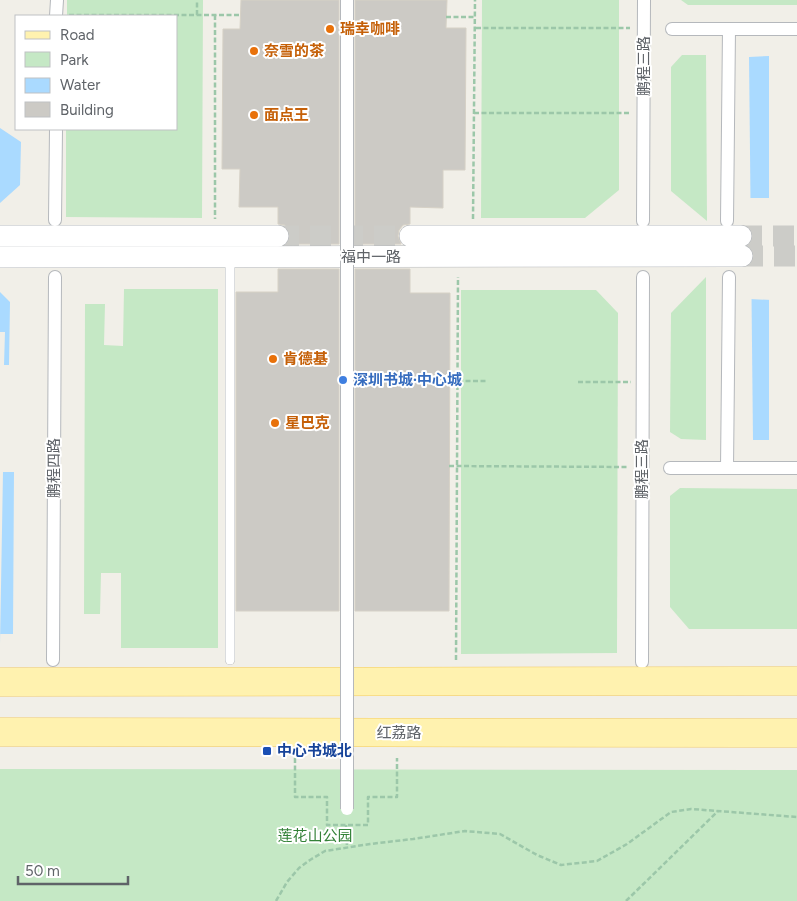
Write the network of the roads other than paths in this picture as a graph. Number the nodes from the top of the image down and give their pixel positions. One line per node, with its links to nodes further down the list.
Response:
1 (56, 0): 4 (street)
2 (347, 0): 30 (street, bridge)
3 (644, 0): 10 (street, 鹏程三路)
4 (56, 15)
5 (672, 29): 6 (street)
6 (728, 29): 7 (street); 14 (street)
7 (797, 29)
8 (56, 130): 9 (street)
9 (55, 220)
10 (643, 221)
11 (0, 236): 12 (street)
12 (278, 236)
13 (410, 236): 14 (street, 福中一路)
14 (737, 238): 16 (street, 福中一路)
15 (0, 256): 16 (street, 福中一路)
16 (230, 257): 24 (lane)
17 (55, 277): 23 (street, 鹏程四路)
18 (643, 277): 25 (street, 鹏程三路)
19 (729, 277): 21 (street)
20 (670, 468): 21 (street)
21 (727, 468): 22 (street)
22 (797, 468)
23 (53, 660)
24 (230, 660)
25 (642, 662)
26 (0, 682): 27 (main road)
27 (797, 682)
28 (0, 732): 29 (main road, 红荔路)
29 (797, 733)
30 (346, 809)

